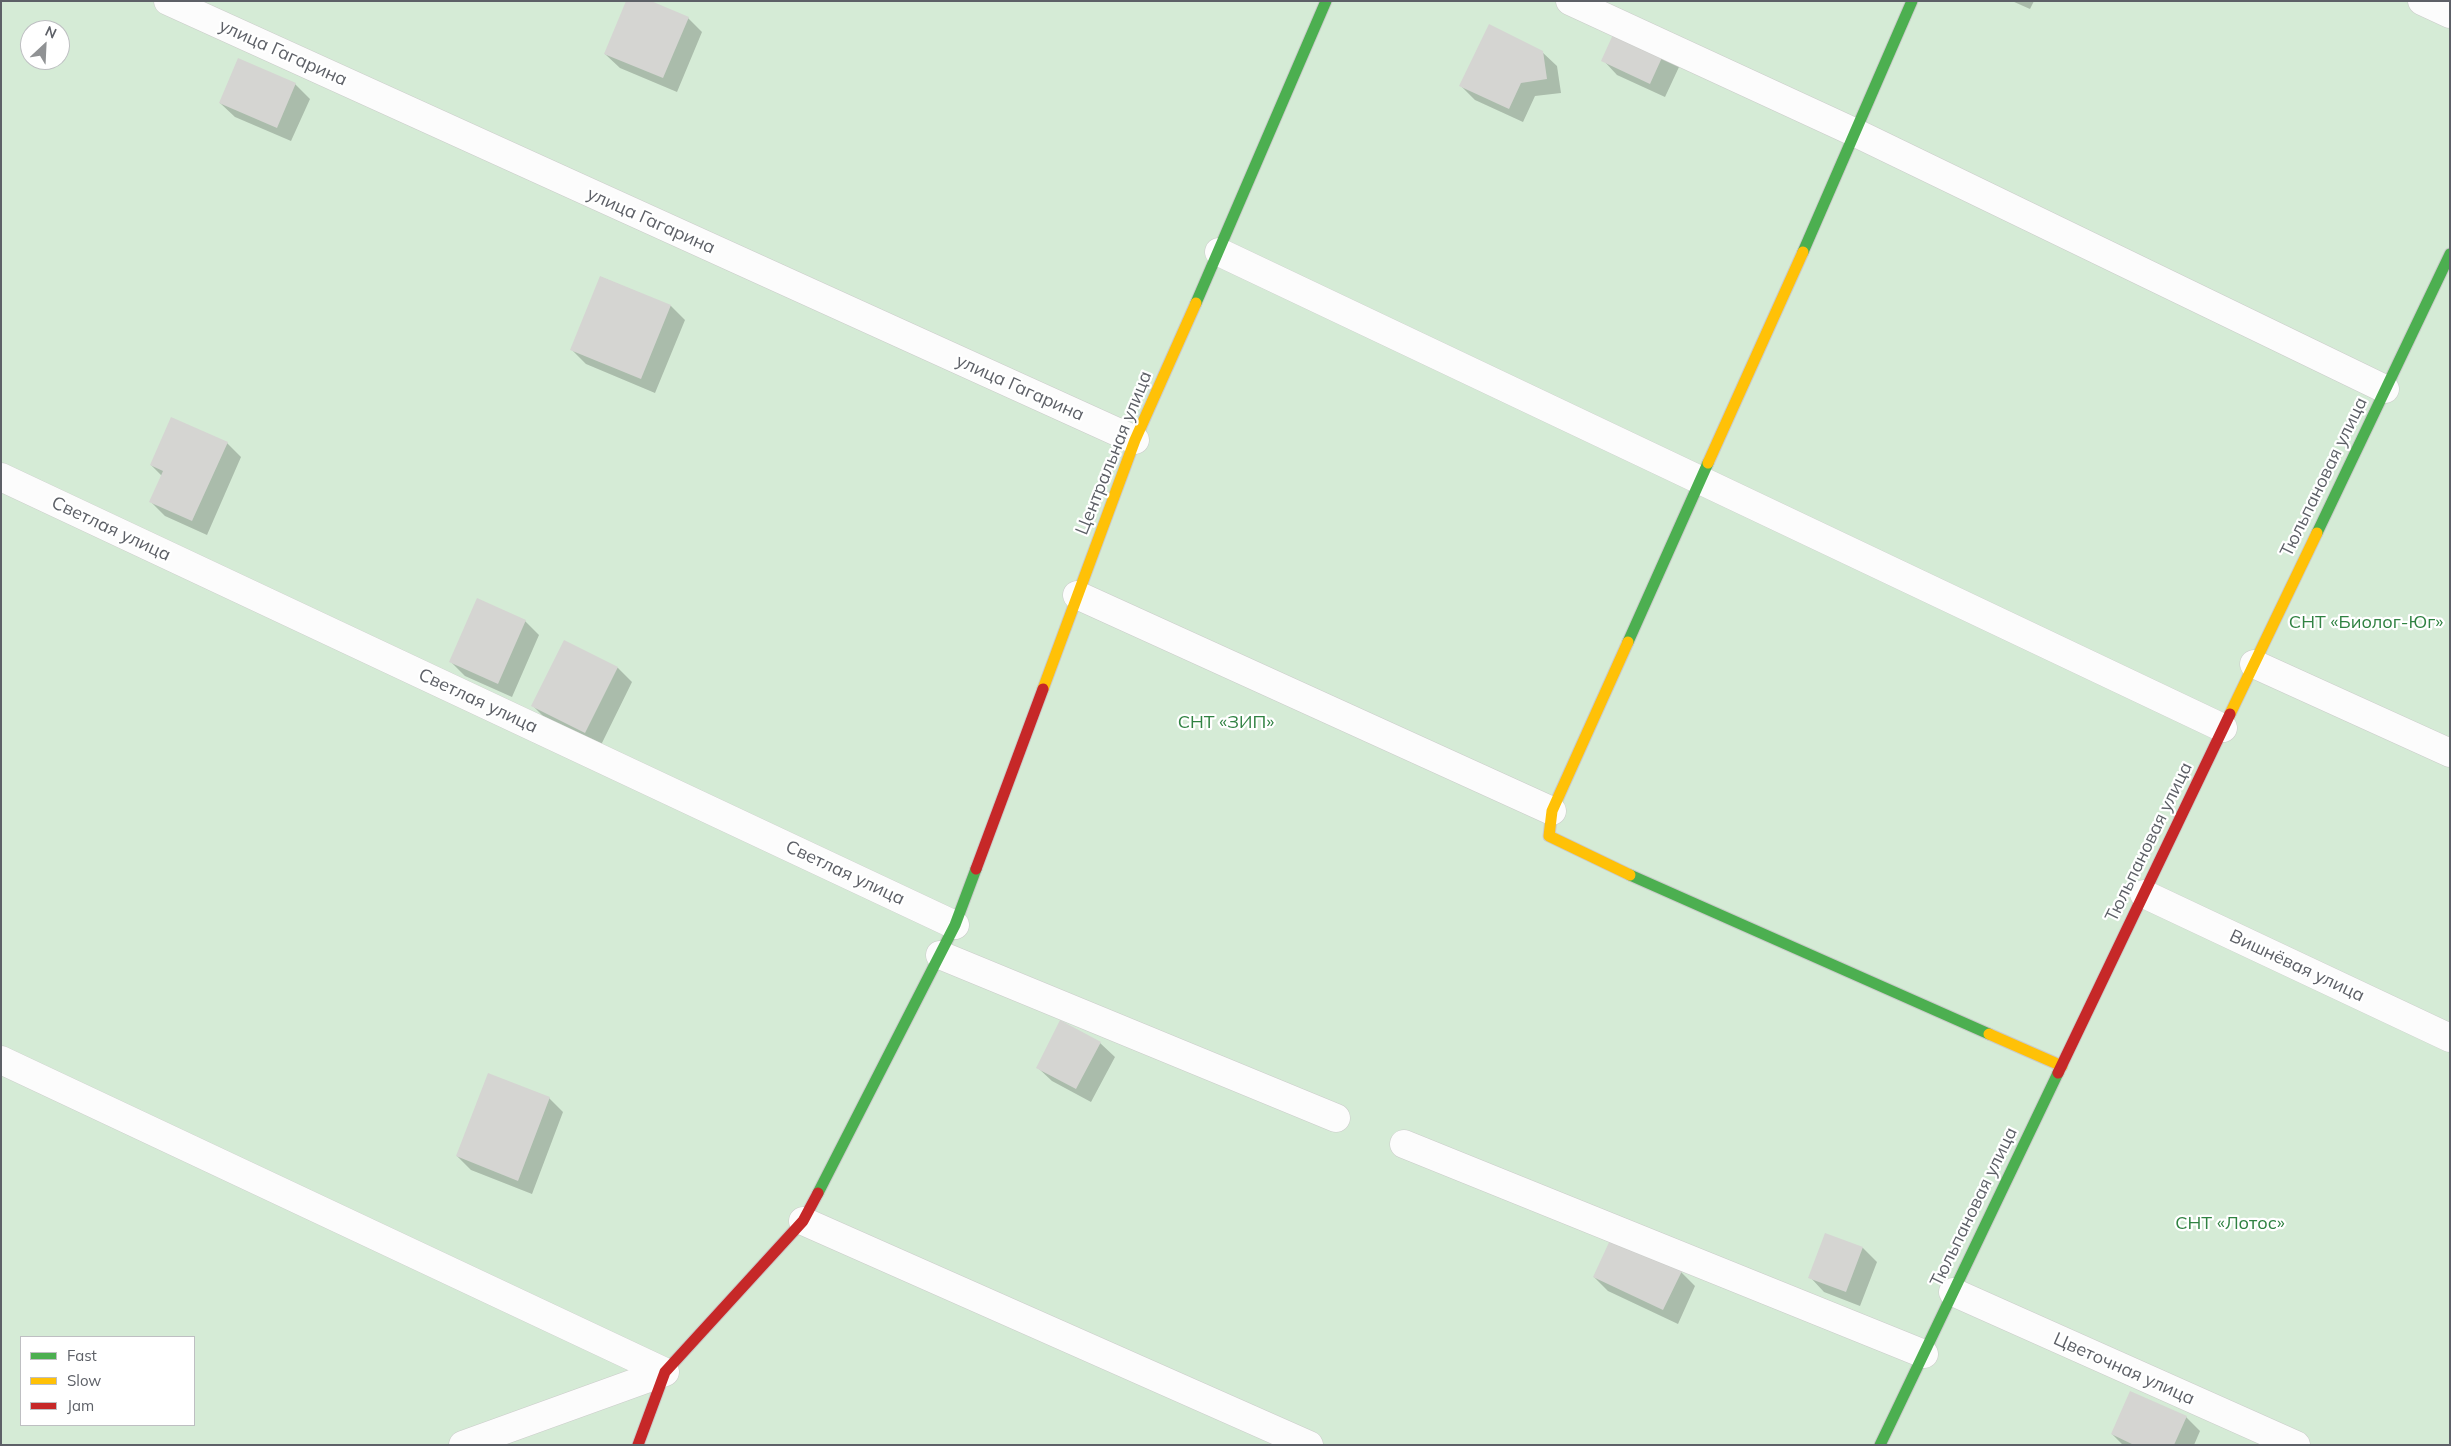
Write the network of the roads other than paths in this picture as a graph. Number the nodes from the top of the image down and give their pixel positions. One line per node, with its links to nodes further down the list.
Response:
1 (168, 1): 11 (street, улица Гагарина)
2 (1326, 1): 8 (street, Центральная улица)
3 (1570, 1): 7 (street)
4 (1912, 1): 7 (street)
5 (2422, 1): 6 (street)
6 (2450, 14)
7 (1856, 133): 10 (street); 13 (street)
8 (1219, 252): 11 (street, Центральная улица); 13 (street)
9 (2450, 254): 10 (street, Тюльпановая улица)
10 (2385, 389): 15 (street, Тюльпановая улица)
11 (1135, 440): 14 (street, Центральная улица)
12 (1, 477): 20 (street, Светлая улица)
13 (1700, 480): 16 (street); 18 (street)
14 (1077, 595): 18 (street); 20 (street, Центральная улица)
15 (2254, 664): 16 (street, Тюльпановая улица); 17 (street)
16 (2223, 728): 19 (street, Тюльпановая улица)
17 (2450, 753)
18 (1552, 812): 24 (street)
19 (2144, 894): 22 (street, Вишнёвая улица); 24 (street, Тюльпановая улица)
20 (955, 925): 21 (street, Центральная улица)
21 (940, 955): 25 (street); 27 (street, Центральная улица)
22 (2450, 1038)
23 (1, 1060): 30 (street)
24 (2062, 1066): 28 (street, Тюльпановая улица)
25 (1336, 1118)
26 (1404, 1144): 29 (street)
27 (803, 1221): 30 (street, Центральная улица); 33 (street)
28 (1953, 1292): 29 (street, Тюльпановая улица); 35 (street, Цветочная улица)
29 (1924, 1354): 34 (street, Тюльпановая улица)
30 (665, 1372): 31 (street); 32 (street)
31 (463, 1445)
32 (638, 1445)
33 (1309, 1445)
34 (1880, 1445)
35 (2296, 1445)

